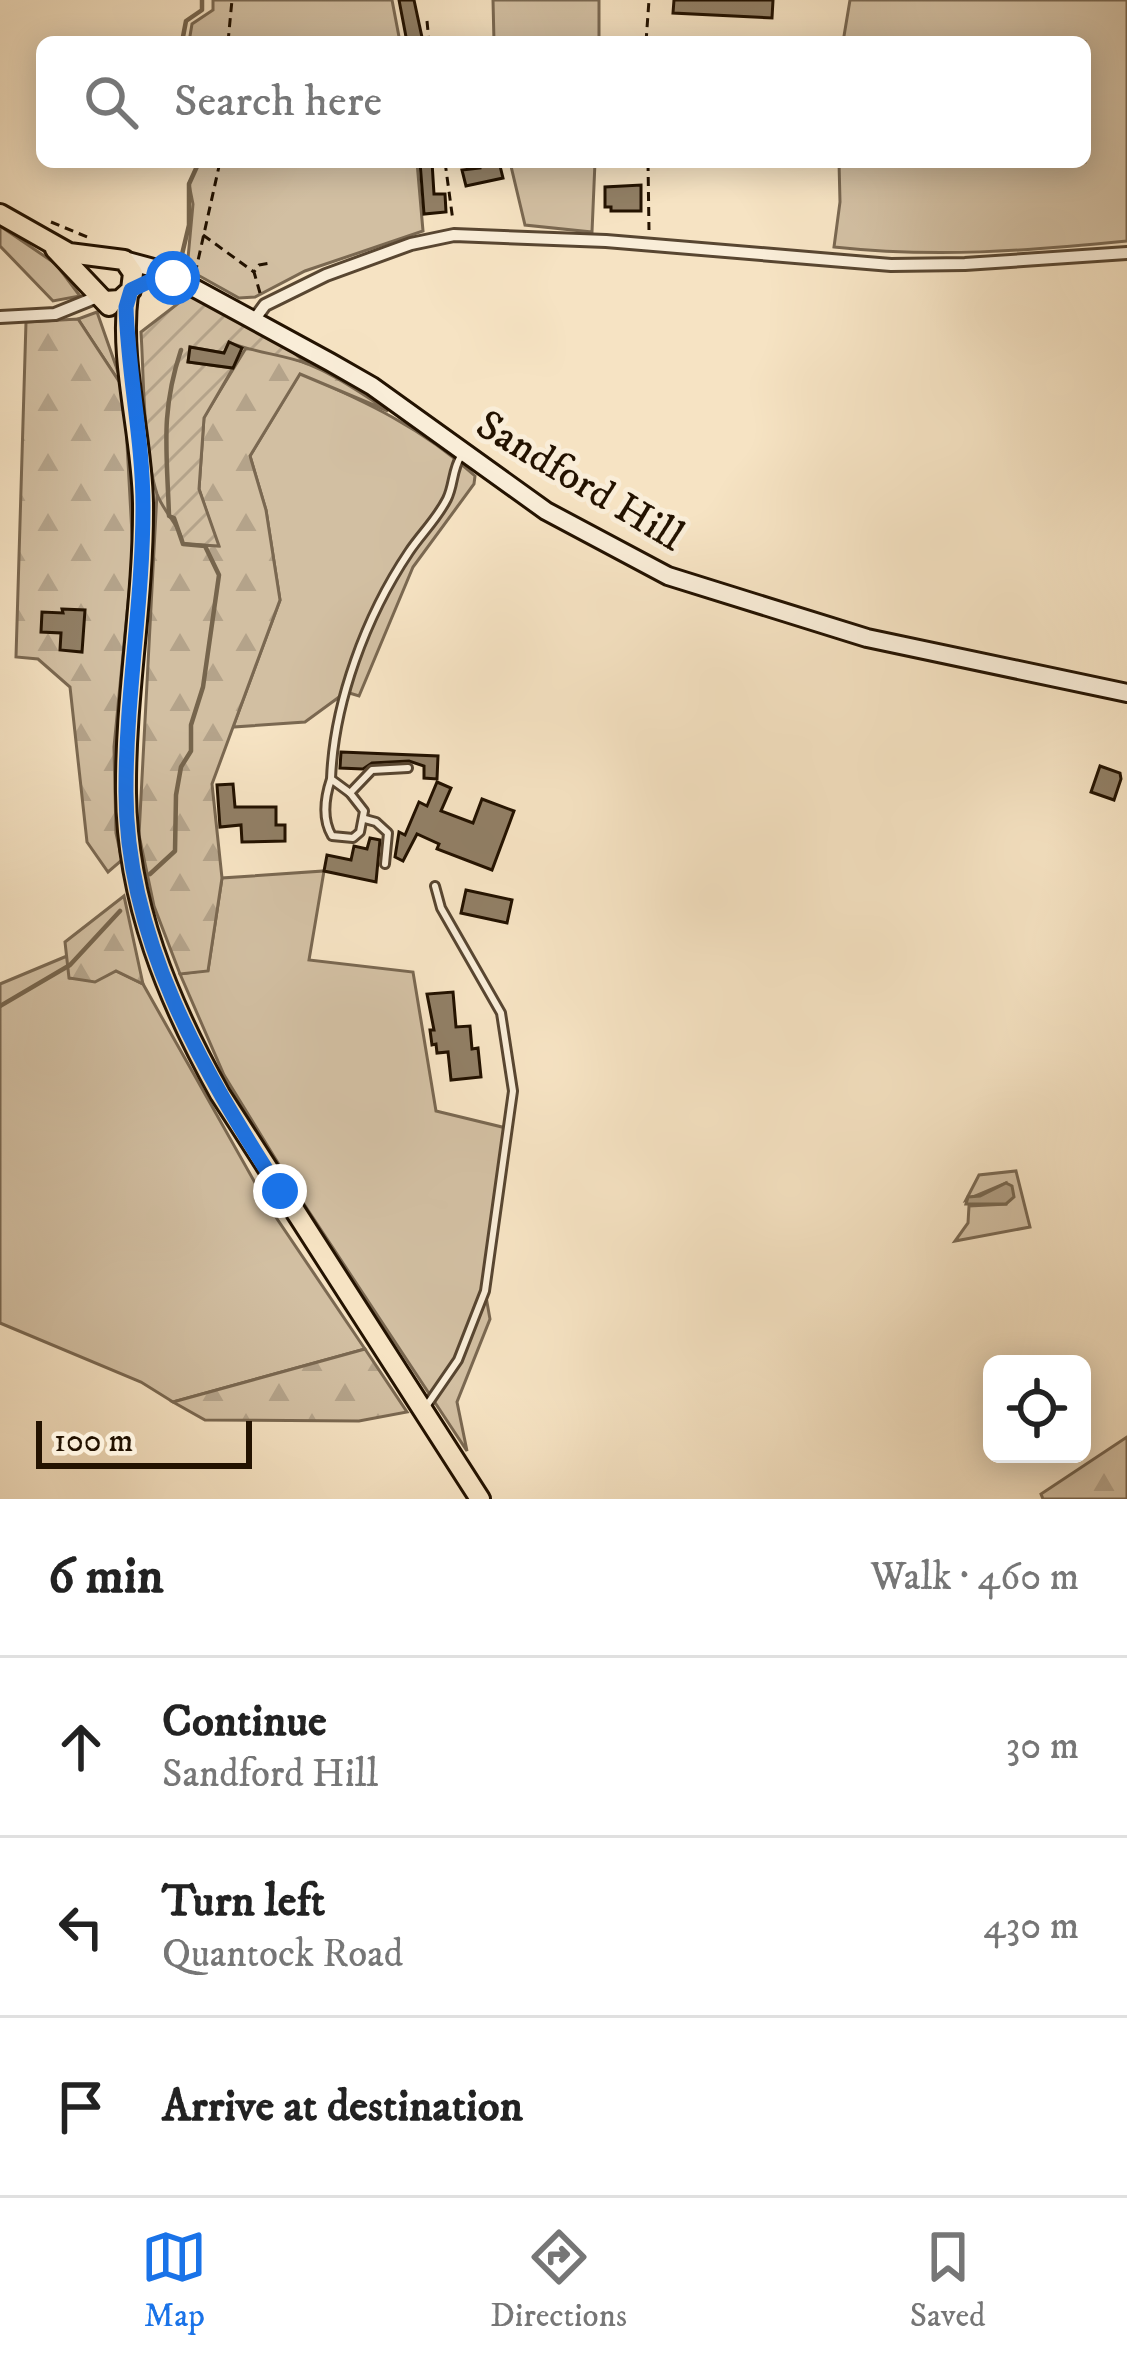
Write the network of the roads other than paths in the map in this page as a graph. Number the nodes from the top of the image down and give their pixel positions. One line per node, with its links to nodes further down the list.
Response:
1 (0, 214): 2 (main road)
2 (51, 245): 4 (main road); 8 (main road)
3 (1127, 254): 9 (street)
4 (104, 258): 5 (main road); 8 (main road)
5 (124, 260): 6 (main road, Sandford Hill); 7 (main road)
6 (173, 278): 7 (main road); 9 (main road, Sandford Hill)
7 (130, 292): 8 (main road); 11 (main road)
8 (97, 294): 10 (street); 11 (main road)
9 (260, 313): 12 (main road, Sandford Hill)
10 (0, 317)
11 (127, 336): 20 (main road)
12 (463, 453): 13 (main road, Sandford Hill); 15 (lane)
13 (1127, 693)
14 (408, 768): 16 (lane)
15 (331, 779): 16 (lane); 17 (lane)
16 (350, 793): 17 (lane)
17 (365, 820): 18 (lane)
18 (385, 864)
19 (435, 886): 20 (lane)
20 (423, 1411): 21 (main road)
21 (480, 1499)

